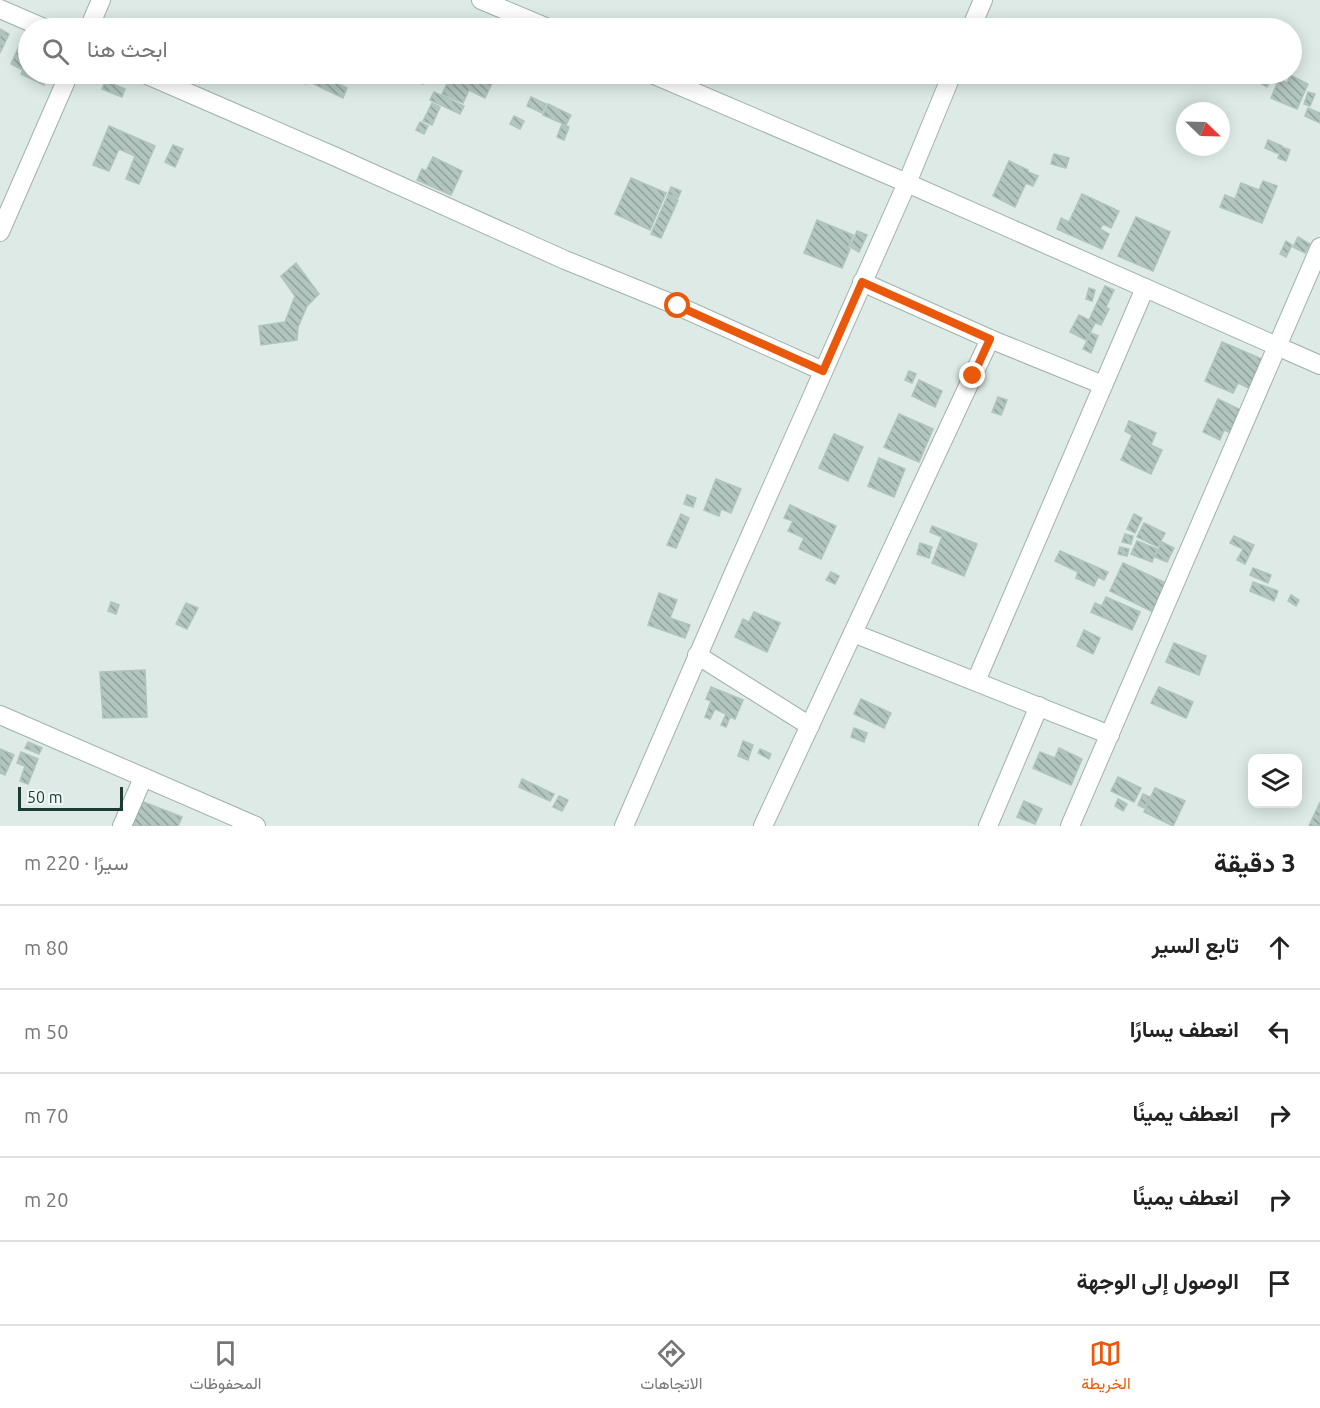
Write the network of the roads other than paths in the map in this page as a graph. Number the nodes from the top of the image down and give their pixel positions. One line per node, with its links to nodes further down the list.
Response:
1 (101, 0): 6 (street)
2 (481, 0): 7 (street)
3 (983, 0): 8 (street)
4 (0, 9): 5 (street)
5 (21, 18)
6 (93, 18)
7 (524, 18)
8 (975, 18)
9 (65, 84): 14 (street)
10 (168, 84): 21 (street)
11 (675, 84): 13 (street)
12 (948, 84): 13 (street)
13 (907, 183): 16 (street); 17 (street)
14 (0, 232)
15 (1320, 248): 19 (street)
16 (862, 282): 18 (street); 21 (street)
17 (1145, 288): 19 (street); 22 (street)
18 (990, 339): 22 (street); 23 (street)
19 (1277, 347): 20 (street); 29 (street)
20 (1320, 365)
21 (823, 371): 24 (street)
22 (1103, 385): 25 (street)
23 (853, 633): 25 (street); 28 (street)
24 (697, 656): 28 (street); 33 (street)
25 (976, 681): 26 (street)
26 (1039, 706): 29 (street); 35 (street)
27 (0, 715): 30 (street)
28 (810, 726): 34 (street)
29 (1110, 735): 36 (street)
30 (144, 778): 31 (street); 32 (street)
31 (122, 826)
32 (256, 826)
33 (624, 826)
34 (763, 826)
35 (988, 826)
36 (1070, 826)

